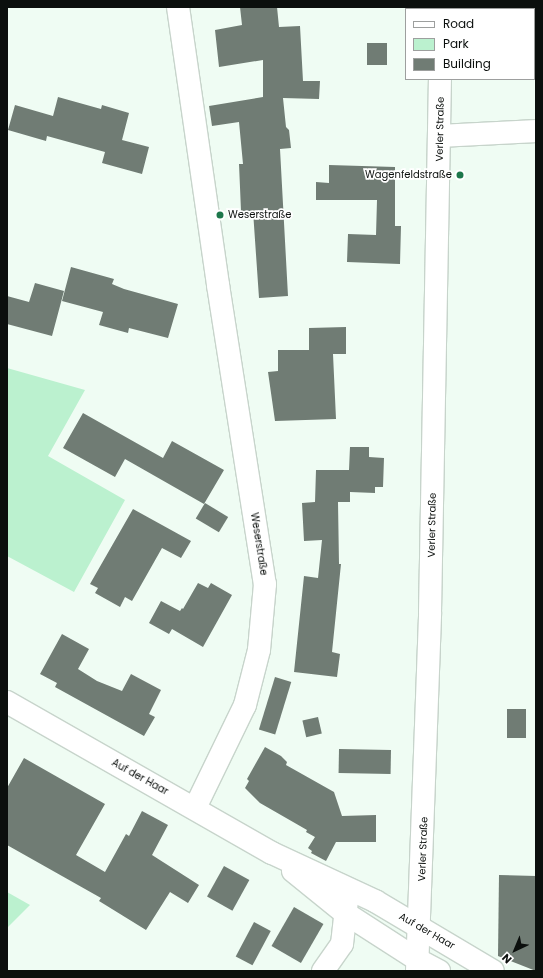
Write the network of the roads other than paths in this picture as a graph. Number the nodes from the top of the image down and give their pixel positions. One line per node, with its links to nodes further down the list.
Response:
1 (178, 7): 6 (street, Weserstraße)
2 (440, 80): 4 (street, Verler Straße)
3 (536, 131): 4 (street)
4 (440, 136): 10 (street, Verler Straße)
5 (7, 702): 6 (street, Auf der Haar)
6 (195, 808): 7 (street, Auf der Haar)
7 (272, 853): 8 (street, Auf der Haar); 9 (street, Auf der Haar)
8 (348, 889): 9 (street); 10 (street, Auf der Haar)
9 (345, 913): 11 (street, Auf der Haar); 12 (street)
10 (420, 927): 11 (street, Verler Straße); 14 (street, Auf der Haar)
11 (418, 966): 13 (street, Auf der Haar)
12 (323, 971)
13 (439, 971)
14 (493, 971)

